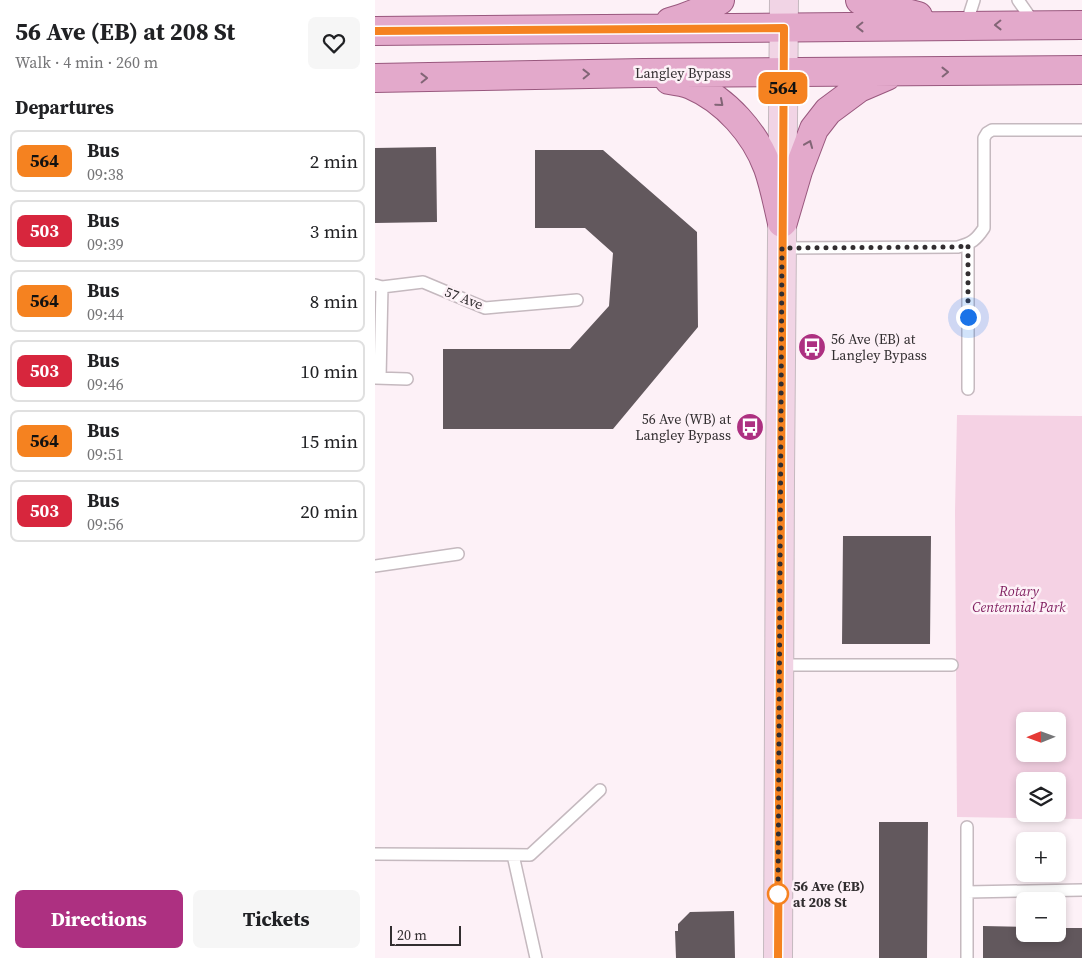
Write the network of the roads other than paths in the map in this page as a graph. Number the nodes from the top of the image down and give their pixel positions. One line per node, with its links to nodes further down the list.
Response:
1 (720, 0): 9 (main road)
2 (784, 0): 8 (main road)
3 (860, 0): 5 (main road)
4 (1018, 0): 6 (lane)
5 (967, 17): 6 (main road, one-way to 5); 8 (main road, one-way to 8)
6 (1035, 25): 7 (main road)
7 (1082, 25)
8 (784, 28): 9 (main road); 12 (main road)
9 (645, 29): 10 (main road)
10 (375, 31)
11 (1082, 70): 13 (main road, Langley Bypass, one-way to 11)
12 (783, 72): 13 (main road, Langley Bypass); 14 (main road, Langley Bypass); 17 (main road)
13 (896, 72): 17 (main road, one-way to 13)
14 (643, 73): 15 (main road, Langley Bypass, one-way to 14); 17 (main road, one-way to 17)
15 (375, 78)
16 (1082, 130): 18 (lane)
17 (782, 236): 18 (lane); 26 (main road)
18 (968, 245): 23 (lane)
19 (378, 286): 20 (lane, 57 Ave); 21 (lane, 57 Ave)
20 (577, 300)
21 (378, 378): 22 (lane)
22 (407, 379)
23 (968, 389)
24 (458, 554): 25 (lane)
25 (375, 566)
26 (779, 665): 27 (lane); 35 (main road)
27 (952, 665)
28 (600, 790): 31 (lane)
29 (967, 827): 33 (lane)
30 (375, 854): 31 (lane)
31 (513, 855): 34 (lane)
32 (1082, 890): 33 (lane)
33 (967, 892): 36 (lane)
34 (536, 958)
35 (778, 958)
36 (967, 958)

